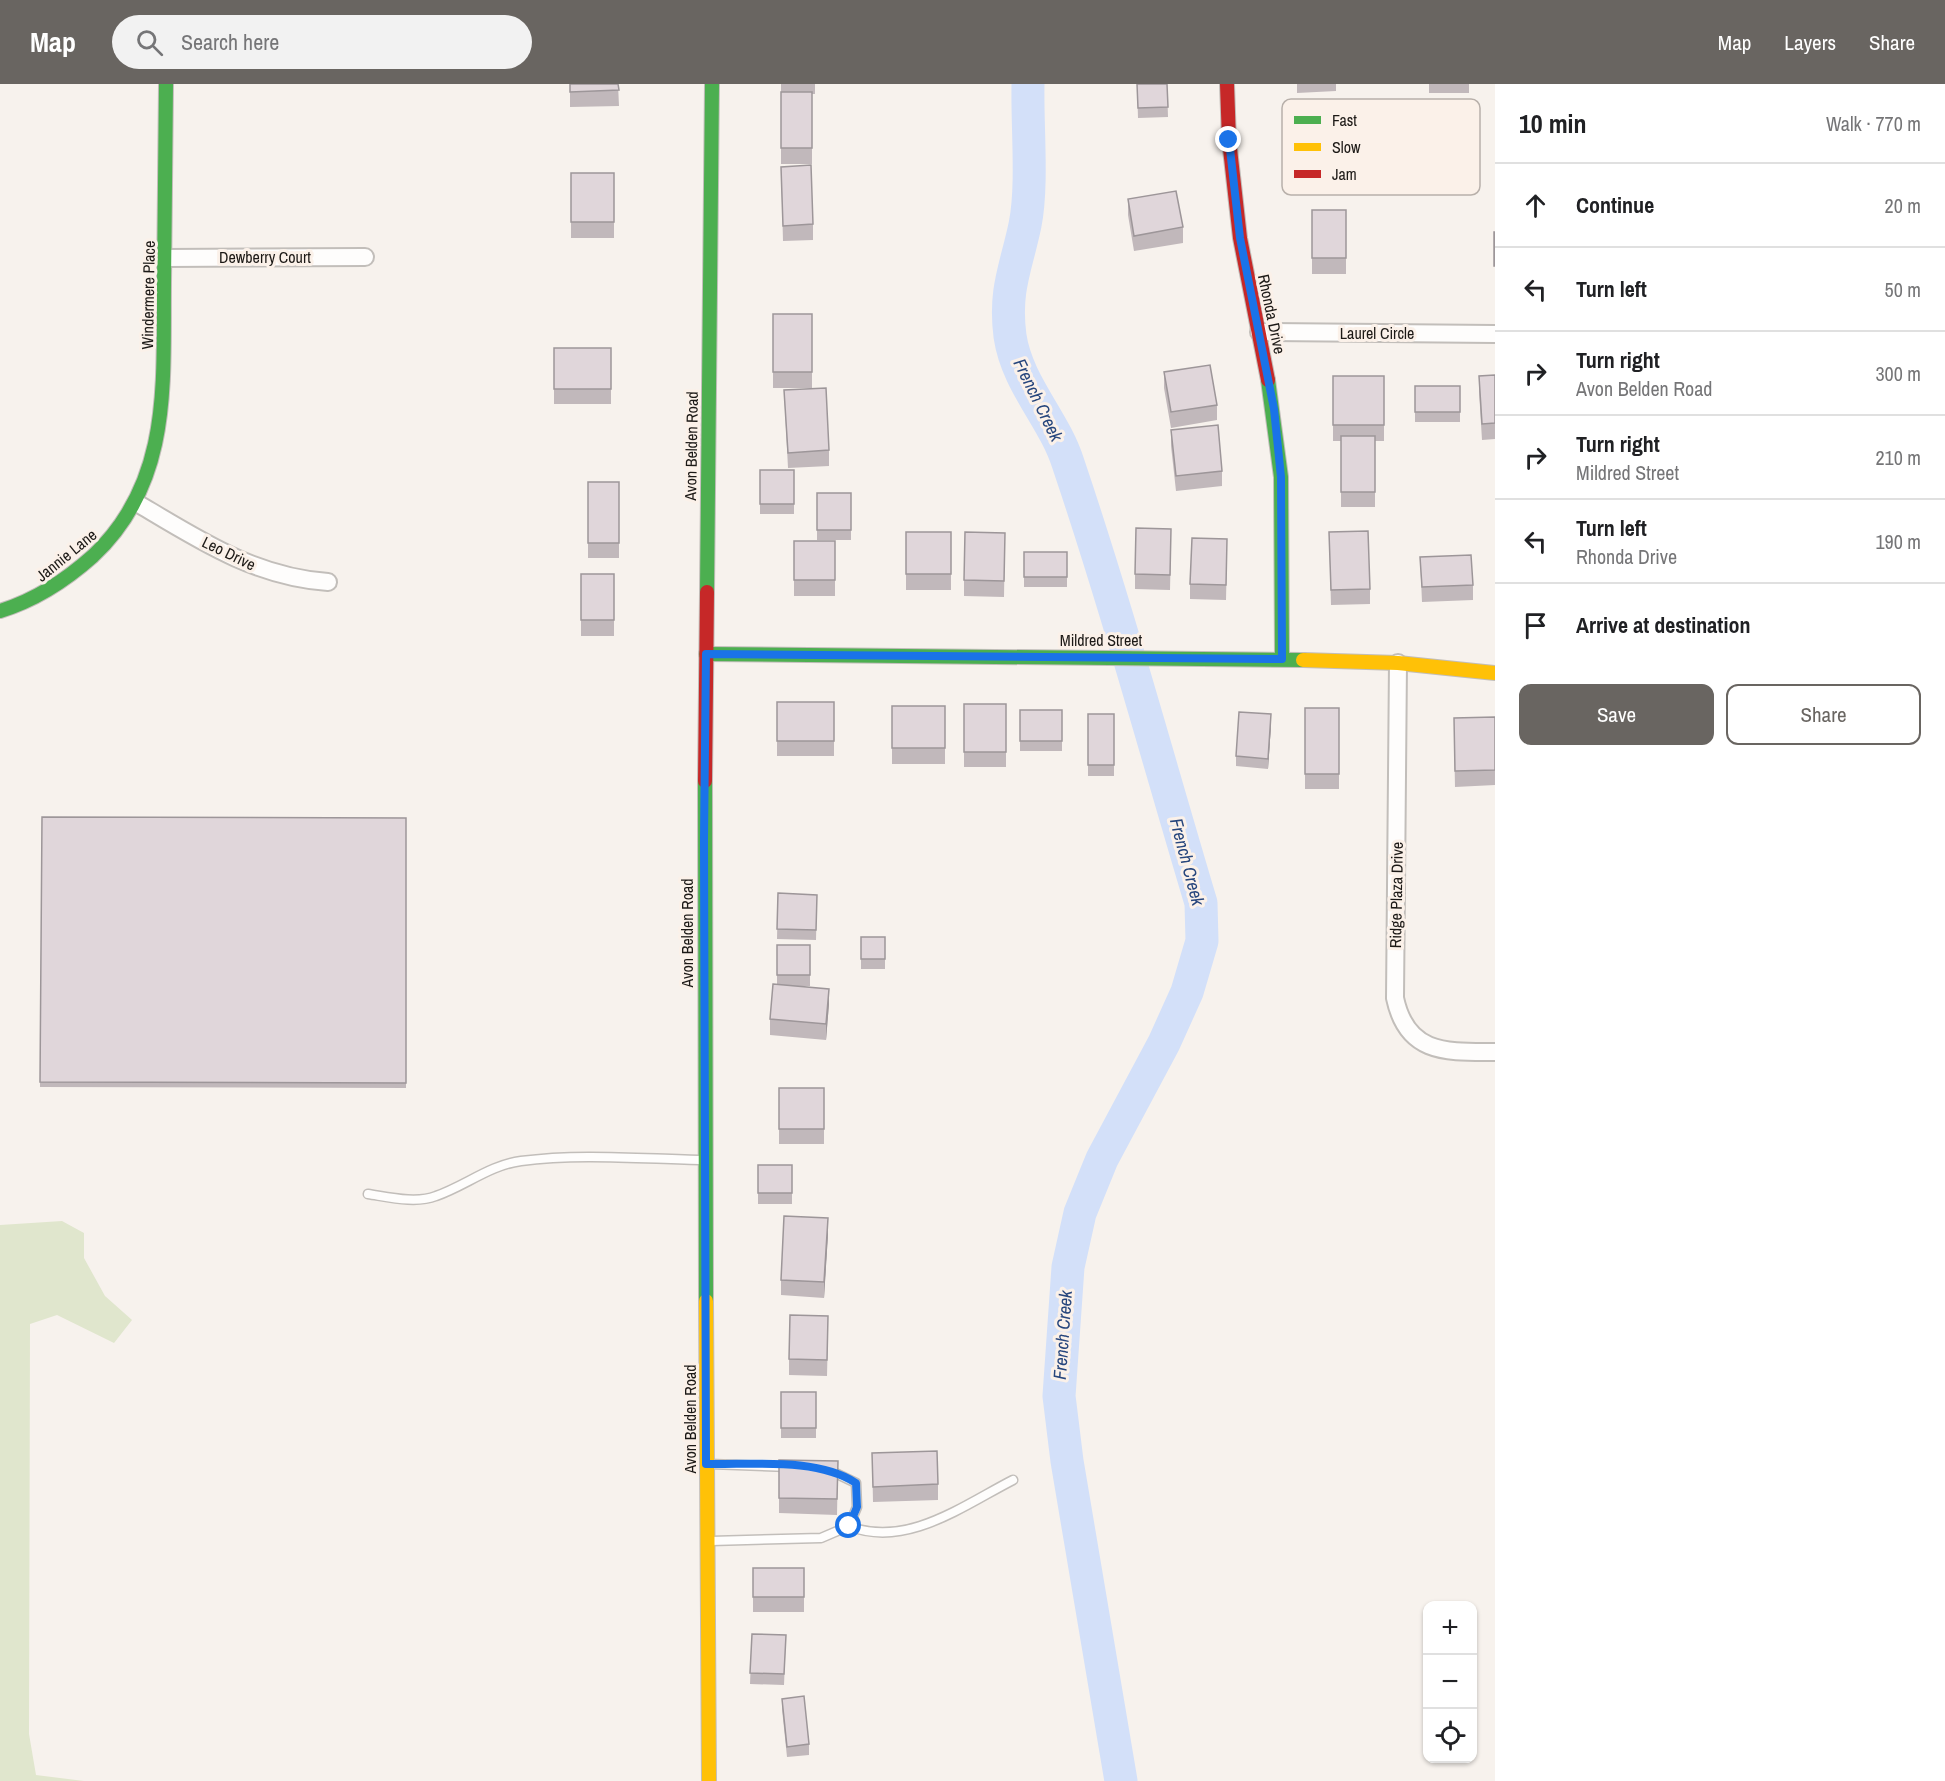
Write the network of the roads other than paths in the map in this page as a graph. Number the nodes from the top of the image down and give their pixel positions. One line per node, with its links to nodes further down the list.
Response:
1 (166, 84): 5 (street, Windermere Place)
2 (712, 84): 11 (street, Avon Belden Road)
3 (1227, 84): 6 (street, Rhonda Drive)
4 (365, 257): 5 (street, Dewberry Court)
5 (165, 258): 8 (street, Windermere Place)
6 (1259, 332): 7 (street, Laurel Circle); 12 (street, Rhonda Drive)
7 (1495, 334)
8 (137, 503): 9 (street, Leo Drive); 10 (street, Jannie Lane)
9 (328, 582)
10 (0, 611)
11 (706, 654): 12 (street, Mildred Street); 16 (street, Avon Belden Road)
12 (1282, 659): 13 (street, Mildred Street)
13 (1398, 663): 14 (street, Mildred Street); 15 (street, Ridge Plaza Drive)
14 (1495, 673)
15 (1495, 1052)
16 (704, 1160): 17 (lane); 18 (street, Avon Belden Road)
17 (368, 1194)
18 (706, 1464): 19 (lane); 23 (street, Avon Belden Road)
19 (799, 1467)
20 (822, 1467): 22 (lane)
21 (1013, 1480): 22 (lane)
22 (849, 1526): 23 (lane)
23 (707, 1541): 24 (street, Avon Belden Road)
24 (709, 1781)

